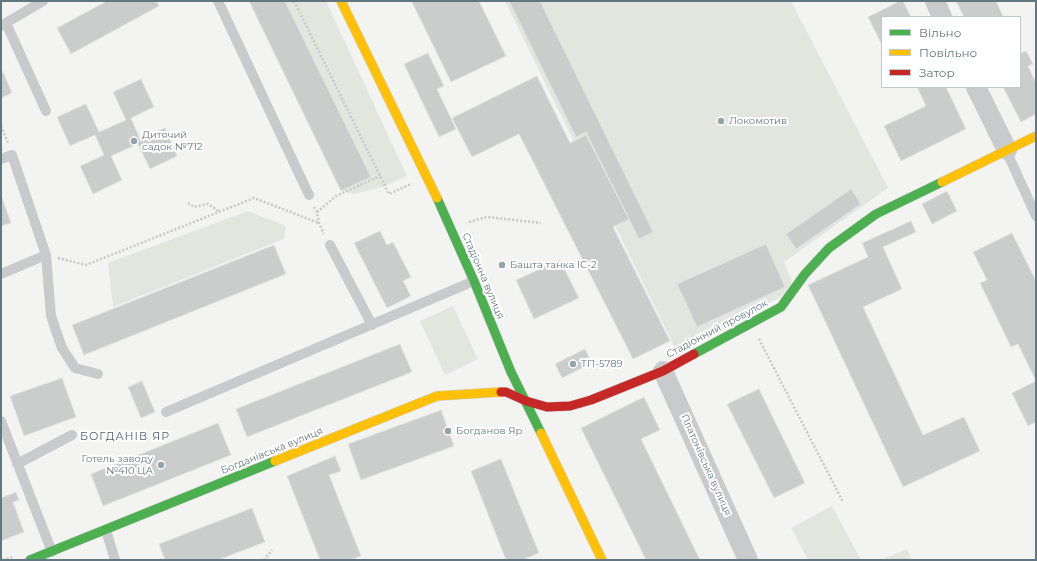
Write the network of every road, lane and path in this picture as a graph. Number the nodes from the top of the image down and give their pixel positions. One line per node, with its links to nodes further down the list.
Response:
1 (43, 1): 7 (lane)
2 (218, 1): 17 (lane)
3 (294, 1): 15 (path)
4 (341, 1): 26 (street, Стадіонна вулиця)
5 (935, 1): 6 (street)
6 (942, 16)
7 (4, 25): 9 (lane)
8 (976, 88): 12 (street)
9 (46, 111)
10 (1, 126): 13 (path)
11 (1036, 136): 12 (street, Стадіонний провулок)
12 (1007, 150): 20 (lane); 29 (street, Стадіонний провулок)
13 (12, 155): 14 (lane); 24 (lane)
14 (1, 159)
15 (380, 176): 16 (path); 19 (path)
16 (411, 184)
17 (309, 195)
18 (188, 203): 19 (path)
19 (220, 212): 24 (path)
20 (1036, 216)
21 (474, 221): 22 (path)
22 (541, 223)
23 (330, 245): 27 (lane)
24 (46, 255): 25 (lane); 30 (lane)
25 (1, 274)
26 (474, 281): 27 (lane); 31 (street, Стадіонна вулиця)
27 (372, 325): 32 (lane)
28 (758, 337): 37 (path)
29 (663, 371): 31 (street, Стадіонний провулок); 45 (street, Платонівська вулиця)
30 (98, 374)
31 (526, 401): 38 (street, Богданівська вулиця); 44 (street, Стадіонна вулиця)
32 (166, 412)
33 (1, 421): 35 (lane)
34 (72, 435): 36 (lane)
35 (4, 442): 36 (lane)
36 (17, 464): 40 (lane)
37 (843, 502)
38 (106, 530): 40 (street, Богданівська вулиця); 42 (lane)
39 (272, 550): 43 (path)
40 (52, 552): 41 (street, Богданівська вулиця)
41 (30, 560)
42 (115, 560)
43 (264, 560)
44 (602, 560)
45 (748, 560)

